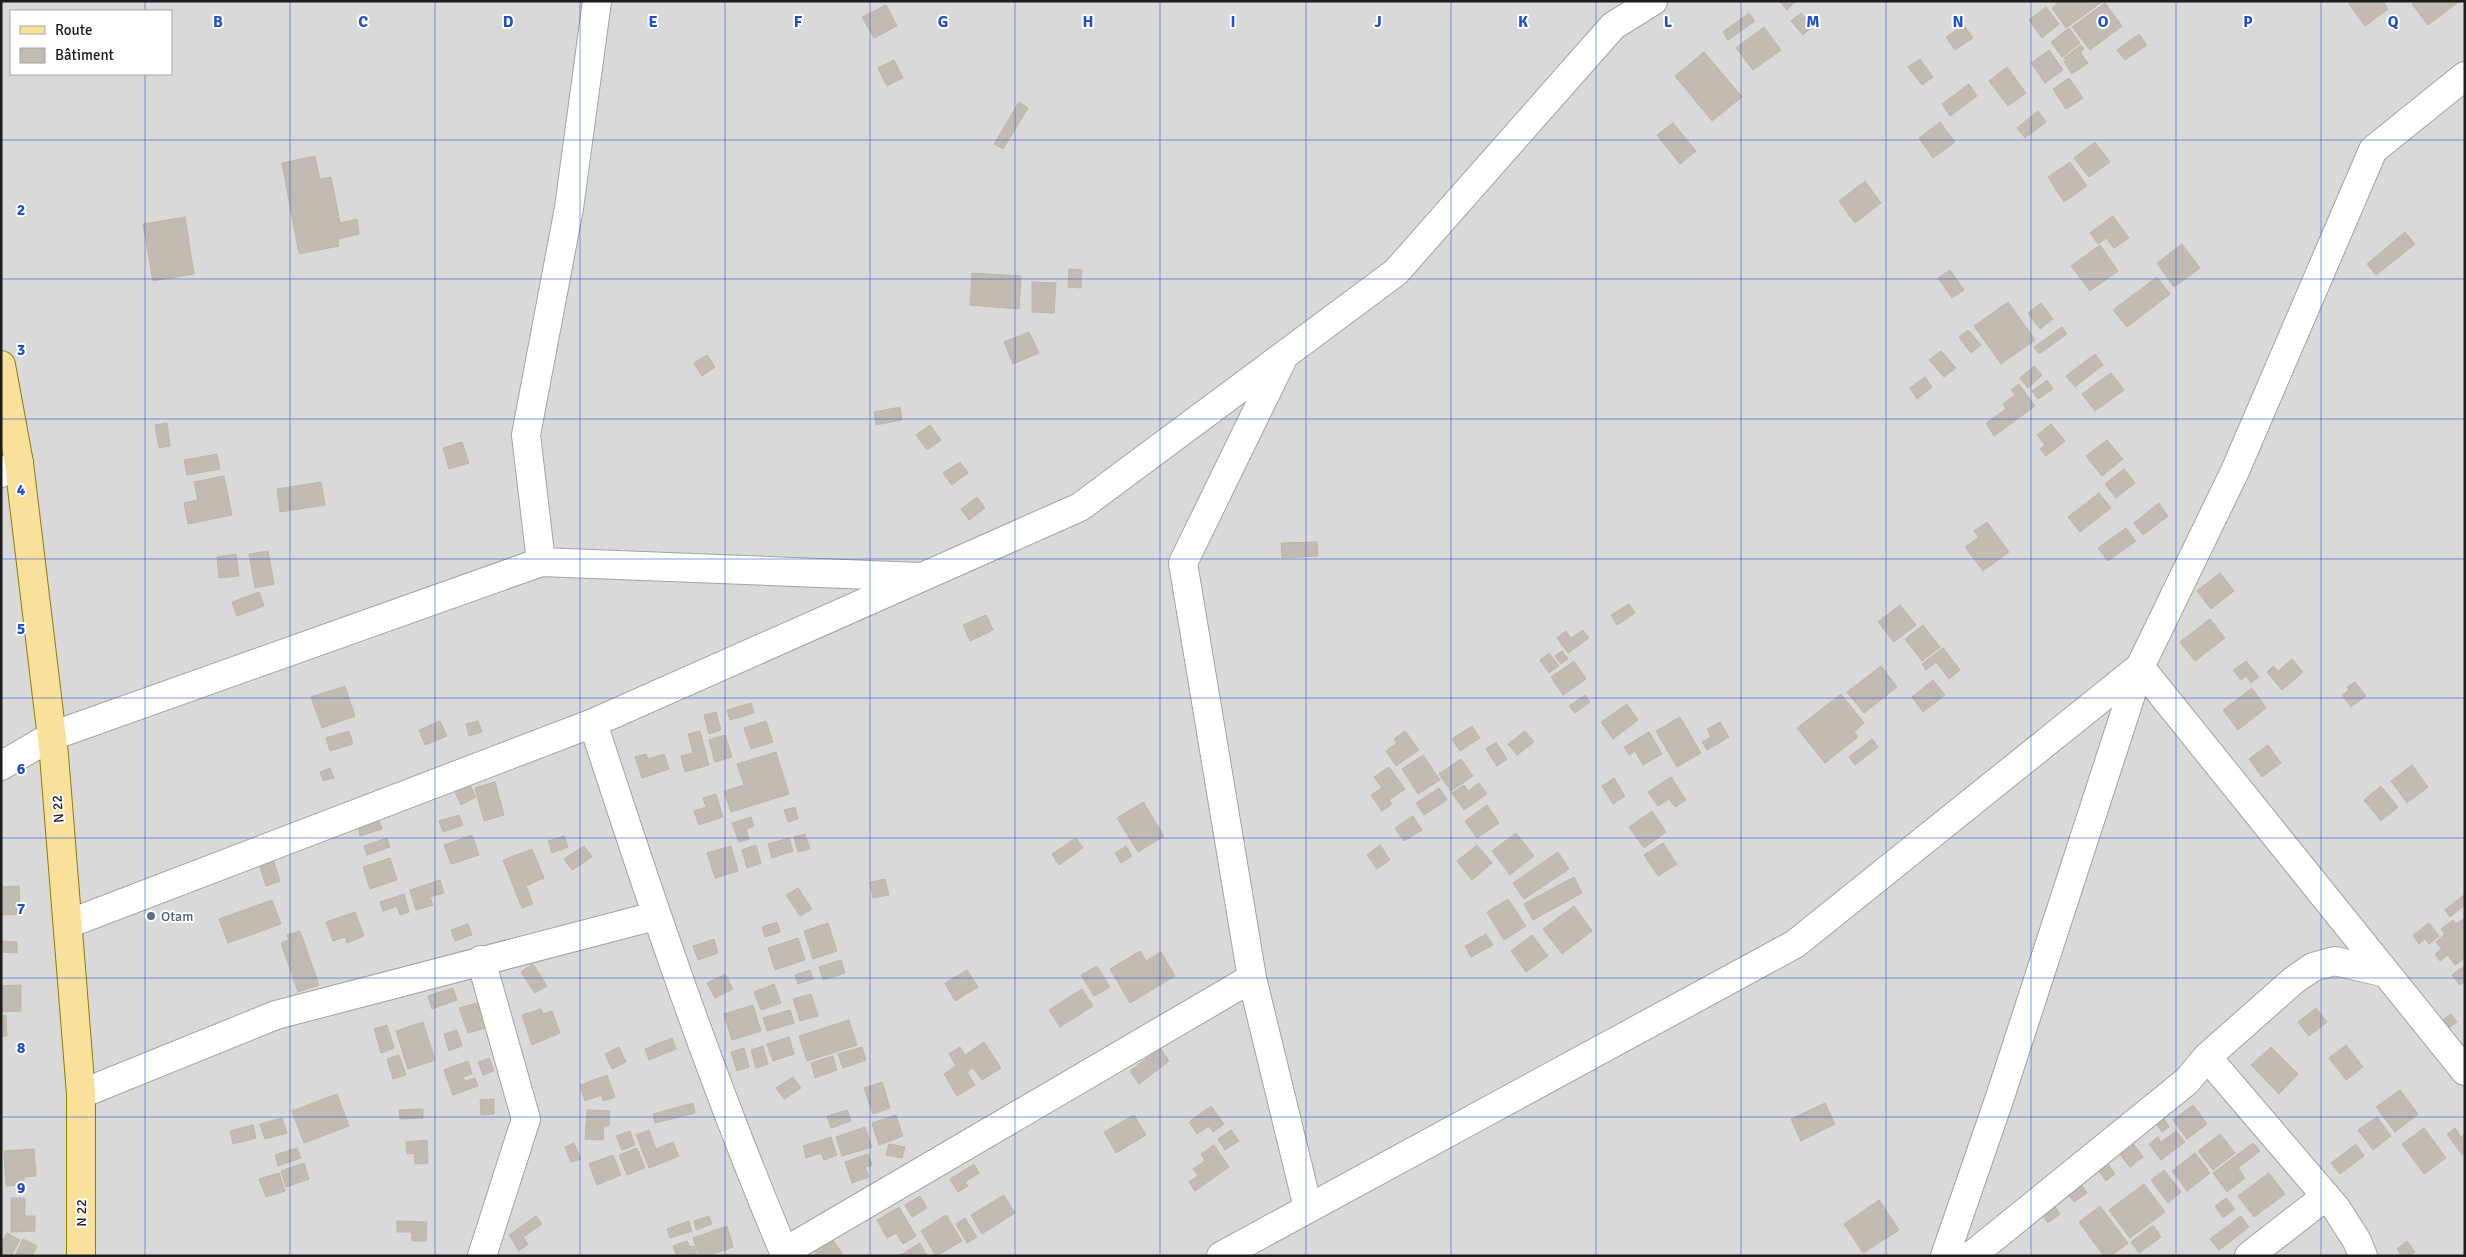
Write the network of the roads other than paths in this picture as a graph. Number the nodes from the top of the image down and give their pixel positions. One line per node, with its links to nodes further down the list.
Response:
1 (597, 1): 7 (street)
2 (1653, 1): 4 (street)
3 (2465, 76): 9 (street)
4 (1285, 355): 8 (street); 17 (street)
5 (1, 365): 6 (main road, N 22 / N 22)
6 (10, 468): 11 (main road, N 22 / N 22)
7 (541, 562): 8 (street); 11 (street)
8 (927, 577): 10 (street)
9 (2140, 667): 16 (street); 22 (street); 26 (street)
10 (593, 723): 13 (street); 14 (street)
11 (52, 736): 12 (street); 14 (main road, N 22 / N 22)
12 (1, 766)
13 (655, 916): 15 (street); 17 (street)
14 (68, 924): 20 (main road, N 22 / N 22)
15 (481, 960): 20 (street); 24 (street)
16 (2386, 973): 18 (street); 19 (street)
17 (1252, 978): 22 (street)
18 (2208, 1057): 21 (street); 27 (street)
19 (2465, 1071)
20 (81, 1094): 23 (main road, N 22 / N 22)
21 (2326, 1196): 28 (street); 29 (street)
22 (1308, 1208): 25 (street)
23 (81, 1255)
24 (482, 1256)
25 (1221, 1256)
26 (1945, 1256)
27 (1971, 1256)
28 (2249, 1256)
29 (2363, 1256)

